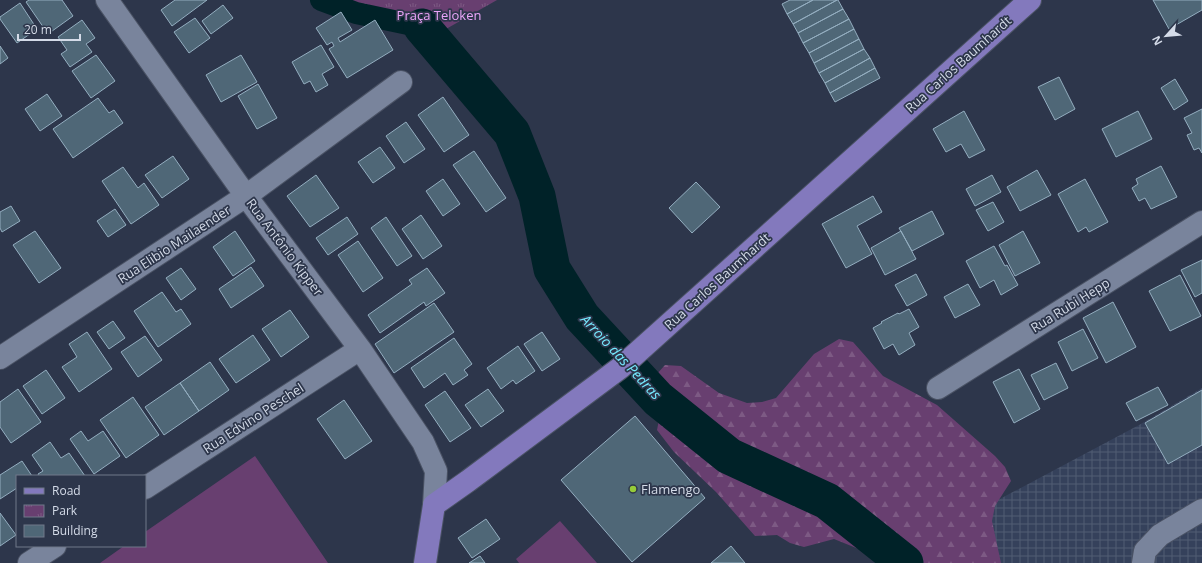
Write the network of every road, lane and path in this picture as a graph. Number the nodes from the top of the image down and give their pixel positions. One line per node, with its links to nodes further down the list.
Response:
1 (107, 0): 4 (street, Rua Antônio Kipper)
2 (1030, 0): 10 (main road, Rua Carlos Baumhardt)
3 (401, 82): 4 (street, Rua Elibio Mailaender)
4 (246, 196): 6 (street, Rua Antônio Kipper); 7 (street, Rua Elibio Mailaender)
5 (1202, 222): 8 (street, Rua Rubi Hepp)
6 (360, 349): 9 (street, Rua Edvino Peschel); 10 (street, Rua Antônio Kipper)
7 (0, 358)
8 (938, 388)
9 (146, 487)
10 (434, 505): 14 (main road)
11 (1202, 510): 15 (street)
12 (53, 547): 13 (street)
13 (29, 563)
14 (425, 563)
15 (1143, 563)

